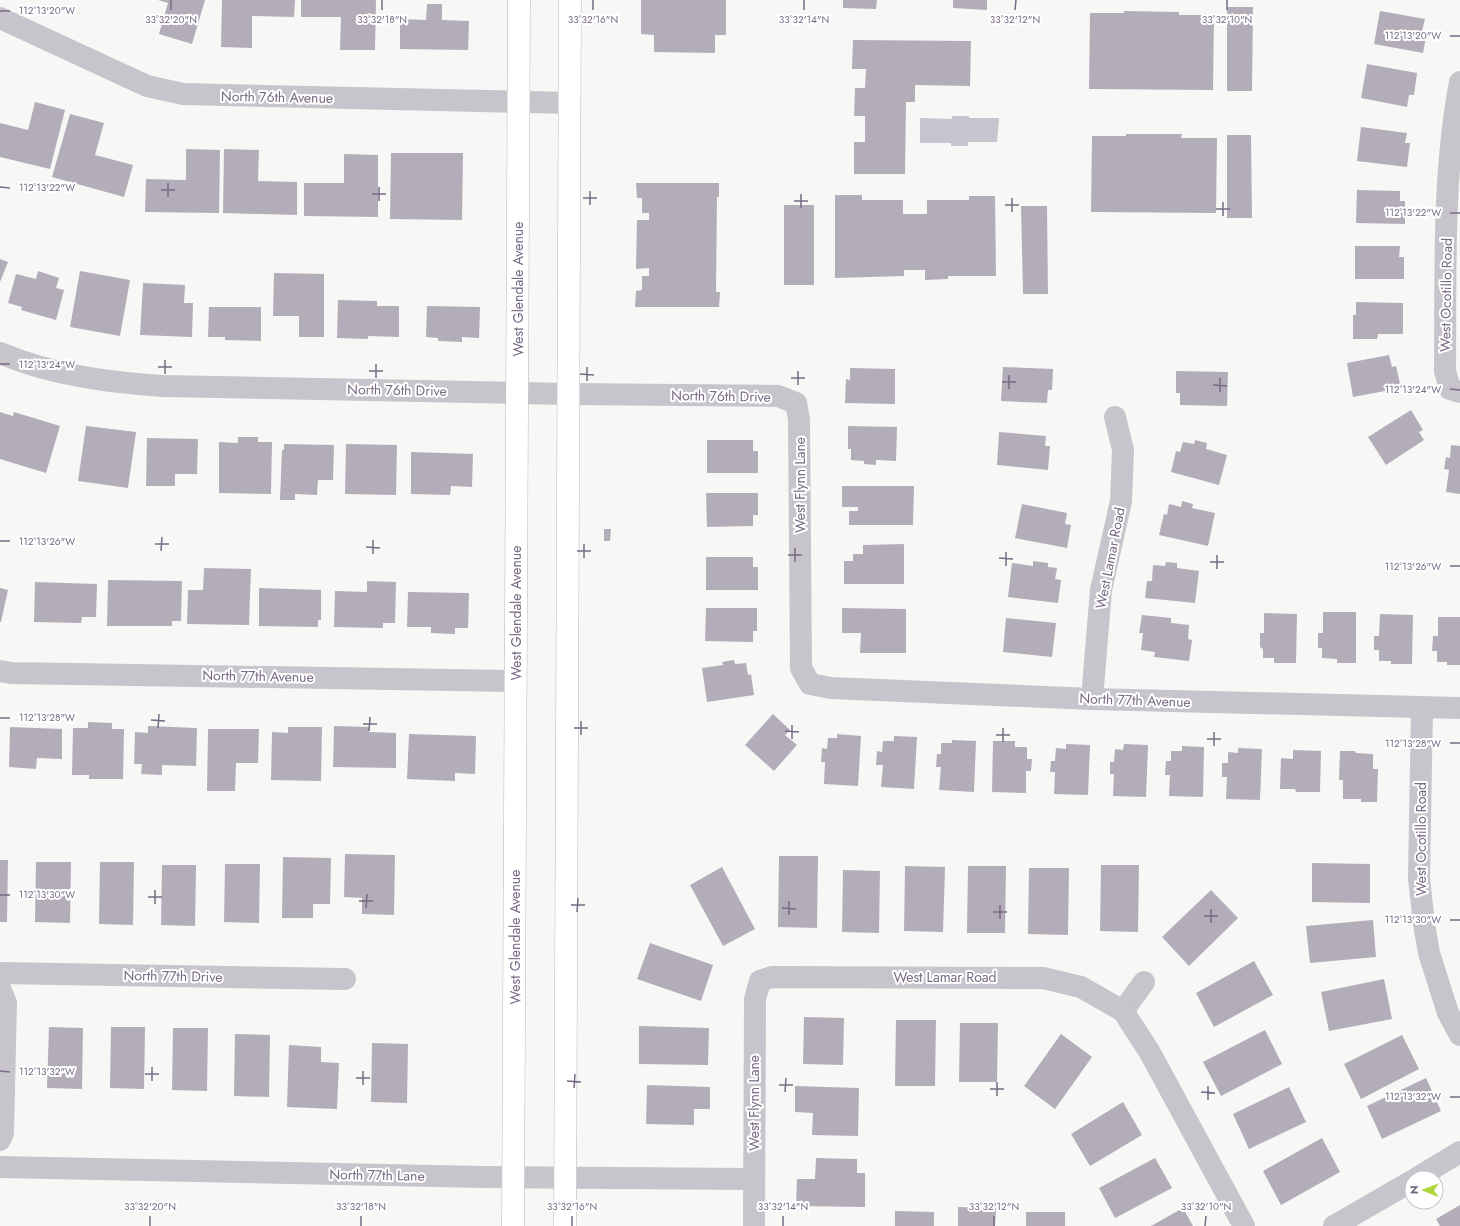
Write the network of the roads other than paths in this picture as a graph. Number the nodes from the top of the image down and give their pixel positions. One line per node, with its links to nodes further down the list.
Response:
1 (519, 0): 5 (main road, West Glendale Avenue)
2 (570, 0): 6 (main road)
3 (0, 18): 5 (street, North 76th Avenue)
4 (1460, 82): 8 (street, West Ocotillo Road)
5 (518, 103): 6 (street, North 76th Avenue); 9 (main road, West Glendale Avenue)
6 (569, 103): 10 (main road)
7 (0, 353): 9 (street, North 76th Drive)
8 (1455, 390)
9 (517, 392): 10 (street, North 76th Drive); 14 (main road, West Glendale Avenue)
10 (569, 394): 11 (street, North 76th Drive); 32 (main road)
11 (796, 403): 15 (street, West Flynn Lane)
12 (1115, 417): 16 (street, West Lamar Road)
13 (0, 671): 14 (street, North 77th Avenue)
14 (516, 680): 31 (main road, West Glendale Avenue)
15 (810, 684): 16 (street, North 77th Avenue)
16 (1092, 699): 17 (street, North 77th Avenue)
17 (1422, 708): 18 (street, North 77th Avenue); 25 (street, West Ocotillo Road)
18 (1460, 708)
19 (0, 973): 20 (street, North 77th Drive)
20 (345, 979)
21 (760, 981): 24 (street, West Lamar Road); 33 (street, West Flynn Lane)
22 (1144, 982): 24 (street)
23 (0, 988): 27 (street)
24 (1123, 1011): 38 (street, West Lamar Road)
25 (1454, 1011): 26 (street, West Ocotillo Road)
26 (1460, 1035)
27 (0, 1140)
28 (1460, 1152): 30 (street)
29 (0, 1166): 31 (street, North 77th Lane)
30 (1430, 1170)
31 (513, 1178): 32 (street, North 77th Lane); 35 (main road, West Glendale Avenue)
32 (565, 1178): 33 (street, North 77th Lane); 36 (main road)
33 (754, 1179): 37 (street, West Flynn Lane)
34 (1404, 1186): 39 (street)
35 (513, 1226)
36 (564, 1226)
37 (754, 1226)
38 (1244, 1226)
39 (1334, 1226)

